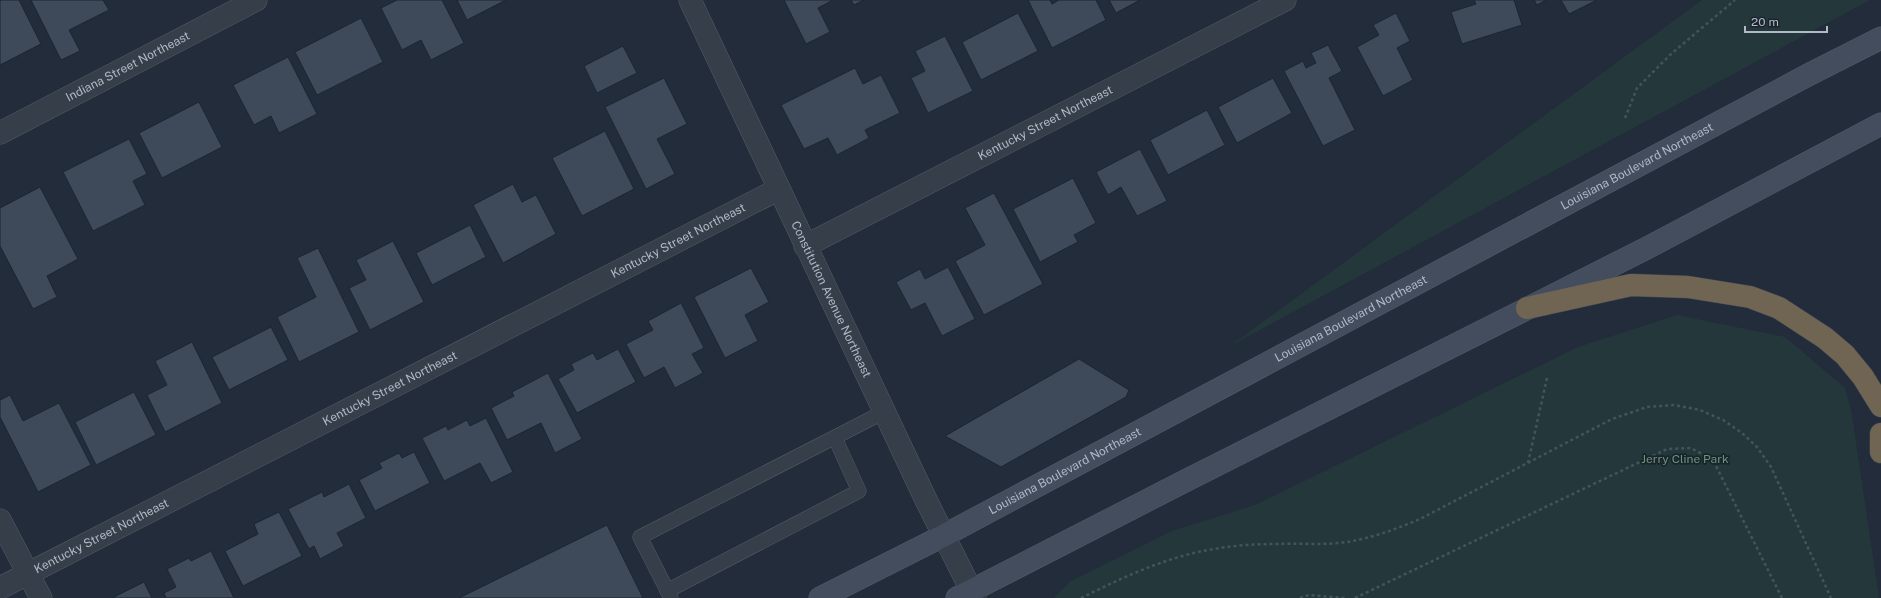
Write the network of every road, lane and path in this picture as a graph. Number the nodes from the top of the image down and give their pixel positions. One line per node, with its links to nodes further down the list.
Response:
1 (256, 0): 8 (street, Indiana Street Northeast)
2 (690, 0): 9 (street, Constitution Avenue Northeast)
3 (1285, 0): 10 (street, Kentucky Street Northeast)
4 (1735, 0): 6 (path)
5 (1881, 38): 20 (main road, Louisiana Boulevard Northeast)
6 (1625, 118)
7 (1881, 124): 11 (main road)
8 (0, 133)
9 (779, 189): 10 (street, Constitution Avenue Northeast); 21 (street, Kentucky Street Northeast)
10 (805, 246): 14 (street, Constitution Avenue Northeast)
11 (1527, 308): 13 (highway); 24 (main road)
12 (1547, 378): 18 (path)
13 (1881, 406)
14 (884, 412): 16 (lane); 20 (street, Constitution Avenue Northeast)
15 (1881, 434): 17 (highway)
16 (835, 438): 23 (lane); 23 (lane)
17 (1881, 452)
18 (1528, 463): 27 (path); 32 (path)
19 (0, 520): 21 (street)
20 (943, 536): 24 (street, Constitution Avenue Northeast); 26 (main road, Louisiana Boulevard Northeast)
21 (28, 573): 22 (street, Kentucky Street Northeast); 25 (street)
22 (0, 588)
23 (669, 594)
24 (968, 596)
25 (41, 598)
26 (820, 598)
27 (1081, 598)
28 (1300, 598): 29 (path)
29 (1345, 598)
30 (1355, 598): 31 (path)
31 (1782, 598)
32 (1831, 598)

